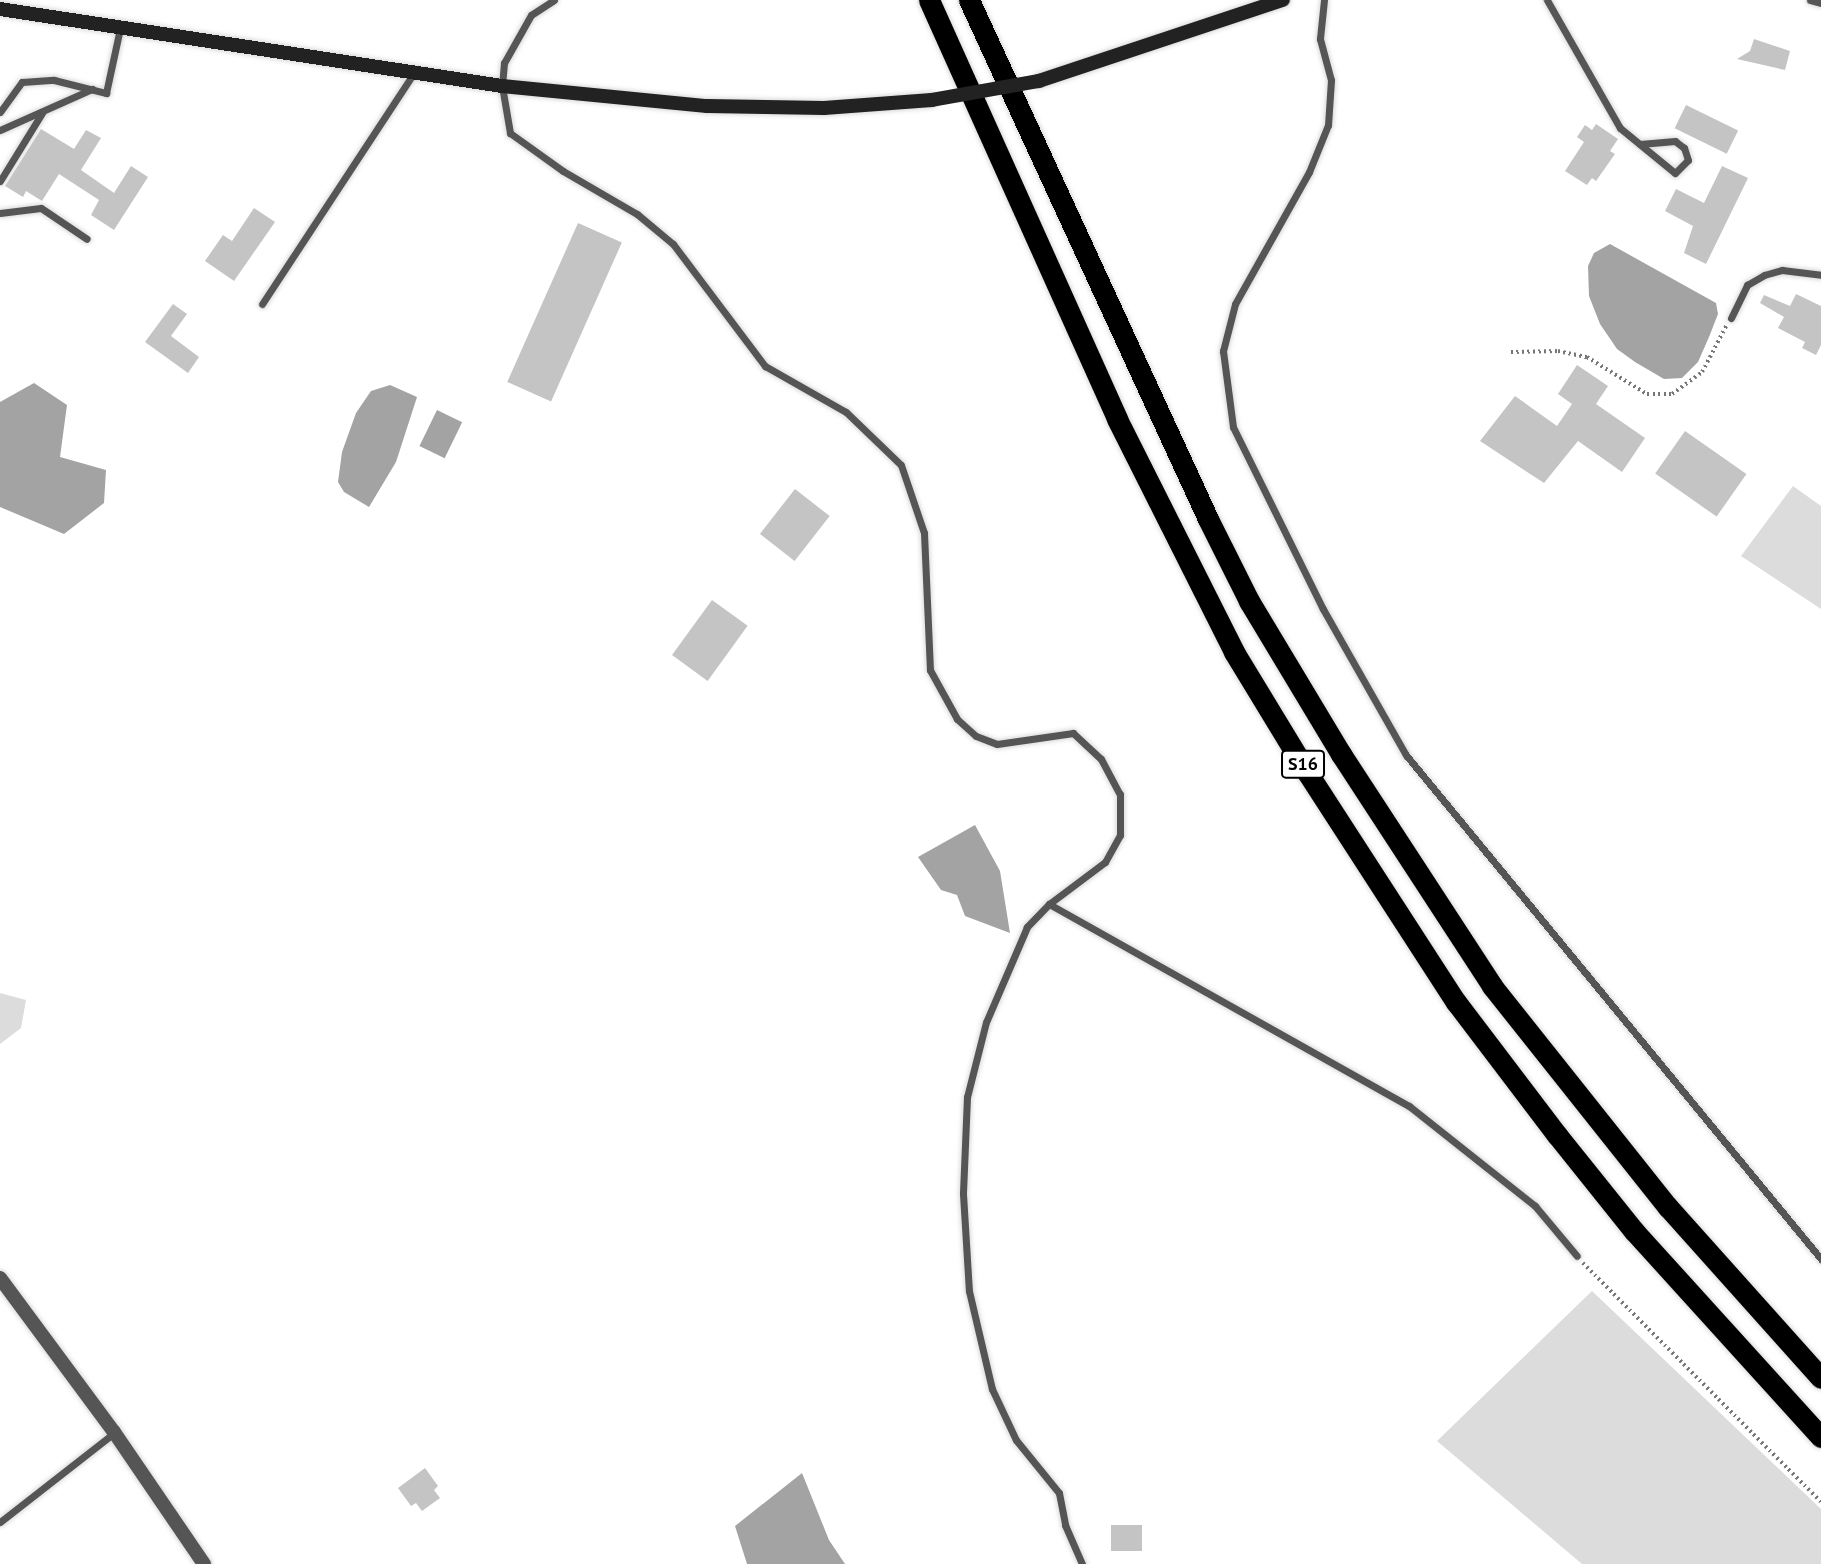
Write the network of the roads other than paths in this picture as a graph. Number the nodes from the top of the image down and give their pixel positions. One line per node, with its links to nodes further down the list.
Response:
1 (554, 0): 12 (lane)
2 (929, 0): 30 (highway, S16)
3 (969, 0): 28 (highway, S16)
4 (1283, 0): 12 (street, bridge)
5 (1324, 0): 26 (lane)
6 (1547, 0): 17 (lane)
7 (1810, 0): 8 (lane)
8 (1821, 3)
9 (0, 9): 10 (street)
10 (120, 28): 11 (street); 13 (lane)
11 (414, 73): 12 (street); 22 (lane)
12 (502, 86): 24 (lane)
13 (92, 89): 14 (lane); 15 (lane)
14 (43, 111): 16 (lane); 18 (lane)
15 (0, 112)
16 (0, 130)
17 (1640, 144): 17 (lane)
18 (0, 181)
19 (0, 213): 20 (lane)
20 (87, 239)
21 (1821, 275): 23 (lane)
22 (262, 304)
23 (1731, 318)
24 (1049, 904): 25 (lane); 33 (lane)
25 (1577, 1256)
26 (1821, 1259)
27 (0, 1278): 29 (street)
28 (1821, 1378)
29 (114, 1432): 31 (lane); 32 (street)
30 (1821, 1437)
31 (0, 1522)
32 (204, 1564)
33 (1082, 1564)

